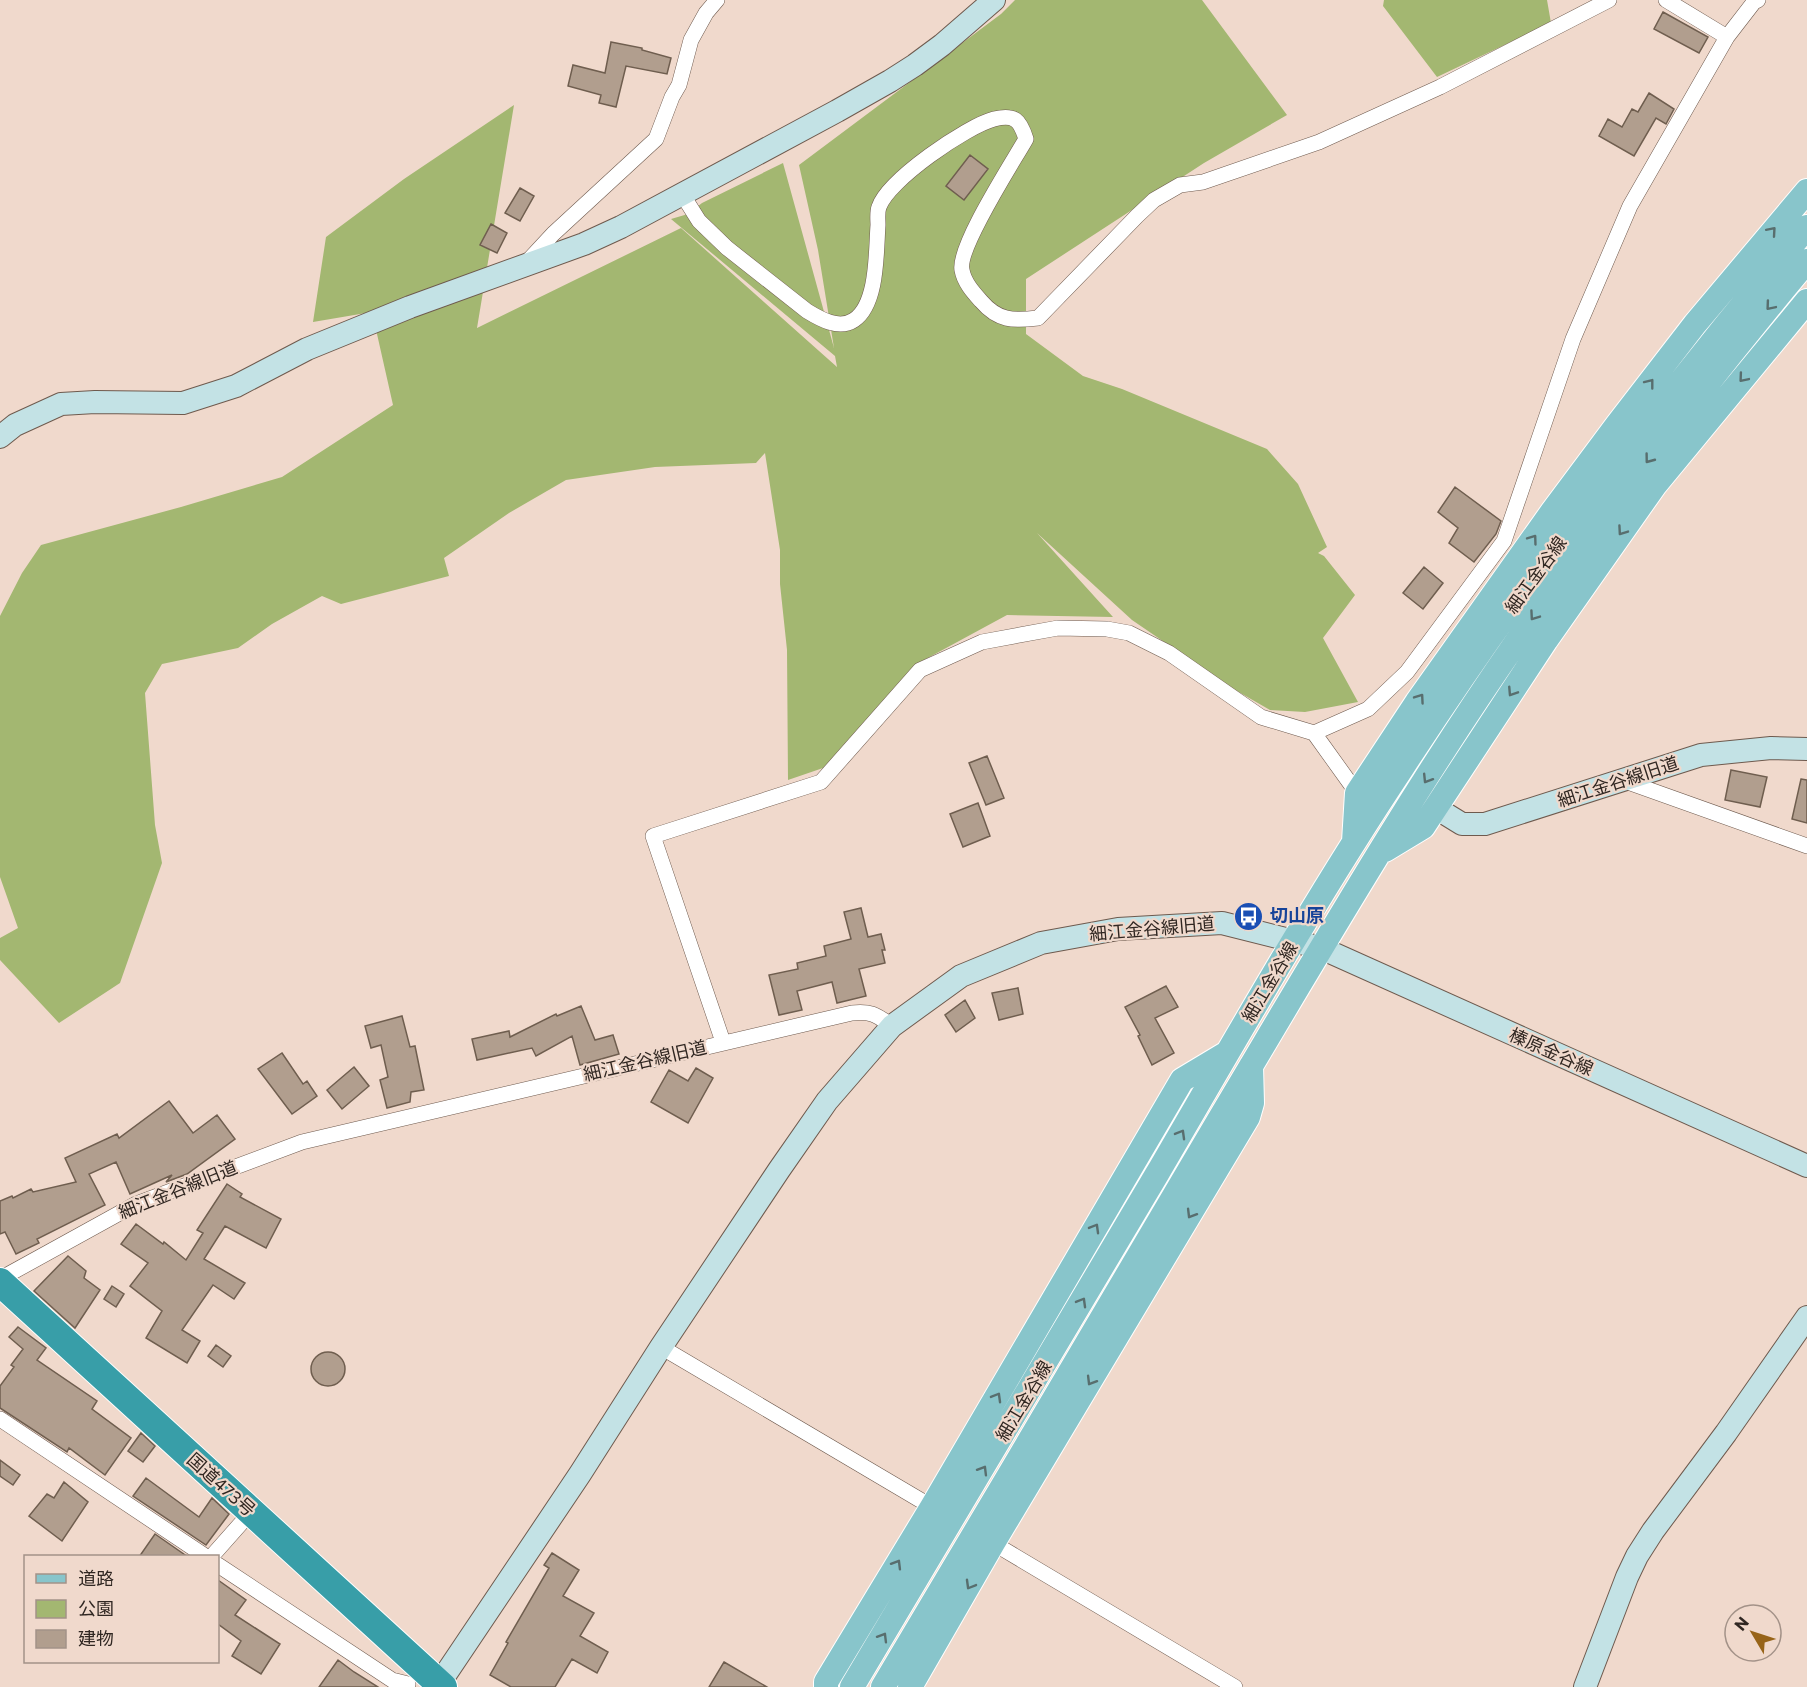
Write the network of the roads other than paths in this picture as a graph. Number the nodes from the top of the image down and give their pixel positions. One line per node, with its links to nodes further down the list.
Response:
1 (717, 0): 11 (street)
2 (994, 0): 8 (street)
3 (1609, 0): 8 (street)
4 (1666, 0): 6 (street)
5 (1756, 1): 6 (street)
6 (1726, 37): 14 (street)
7 (1807, 191): 17 (main road, one-way to 7)
8 (682, 194): 11 (street)
9 (1807, 227): 19 (main road, 細江金谷線)
10 (1807, 261): 21 (main road, 細江金谷線, one-way to 21)
11 (525, 264): 13 (street)
12 (1807, 301): 18 (main road, one-way to 18)
13 (0, 437)
14 (1314, 733): 17 (street); 25 (street)
15 (1807, 749): 16 (street, 細江金谷線旧道)
16 (1622, 780): 18 (street, 細江金谷線旧道); 20 (street)
17 (1357, 793): 19 (main road)
18 (1436, 808): 21 (main road)
19 (1354, 842): 22 (main road, 細江金谷線)
20 (1807, 846)
21 (1380, 853): 23 (main road, 細江金谷線)
22 (1294, 940): 23 (street, 榛原金谷線); 24 (street, 細江金谷線旧道); 26 (main road, 細江金谷線)
23 (1321, 948): 27 (main road, 細江金谷線); 28 (street, 榛原金谷線)
24 (892, 1026): 25 (street, 細江金谷線旧道); 31 (street)
25 (723, 1042): 29 (street, 細江金谷線旧道)
26 (1229, 1052): 33 (main road, one-way to 26); 42 (main road, 細江金谷線, one-way to 26)
27 (1251, 1066): 35 (main road, one-way to 35); 43 (main road, 細江金谷線)
28 (1807, 1166)
29 (0, 1280): 34 (highway, 国道473号)
30 (1807, 1317): 46 (street)
31 (661, 1347): 33 (street); 40 (street)
32 (0, 1419): 36 (street)
33 (932, 1507): 41 (main road, one-way to 33)
34 (251, 1512): 37 (street); 40 (highway, 国道473号)
35 (993, 1544): 44 (main road, one-way to 44); 45 (street)
36 (202, 1555)
37 (214, 1555)
38 (219, 1566): 39 (street)
39 (408, 1684)
40 (440, 1686)
41 (826, 1687)
42 (852, 1687)
43 (883, 1687)
44 (910, 1687)
45 (1234, 1687)
46 (1586, 1687)

